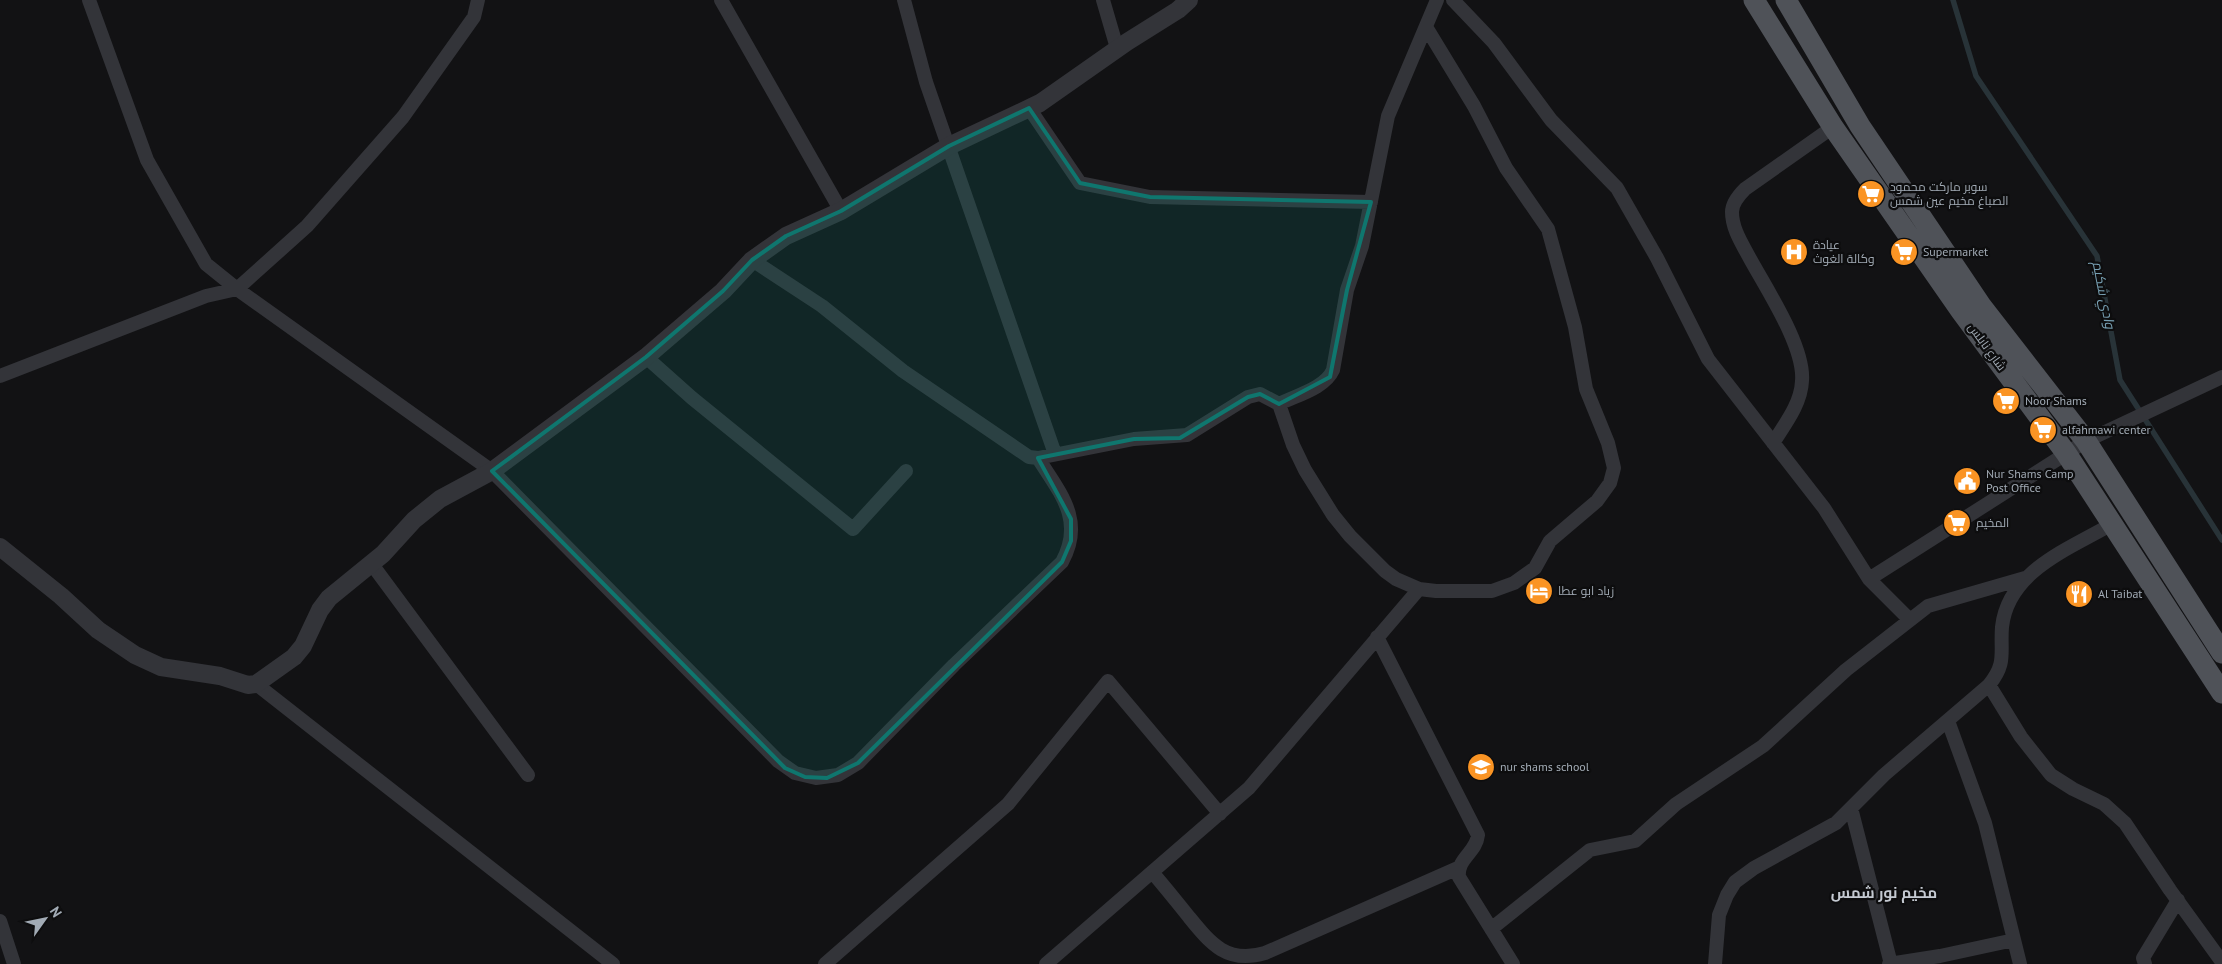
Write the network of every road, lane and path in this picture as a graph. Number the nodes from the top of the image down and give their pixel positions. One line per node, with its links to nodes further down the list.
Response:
1 (89, 0): 19 (street)
2 (478, 0): 19 (street)
3 (721, 0): 17 (street)
4 (904, 0): 15 (street)
5 (1103, 0): 12 (street)
6 (1189, 0): 12 (street)
7 (1437, 0): 11 (street)
8 (1454, 0): 25 (street)
9 (1754, 0): 14 (main road, شارع نابلس)
10 (1786, 0): 24 (main road, شارع نابلس)
11 (1426, 27): 16 (street); 36 (street)
12 (1117, 48): 13 (street)
13 (1029, 108): 15 (street); 16 (street)
14 (1833, 127): 25 (street); 26 (main road, شارع نابلس)
15 (949, 146): 17 (street); 27 (street)
16 (1371, 202): 23 (street)
17 (841, 211): 18 (street)
18 (752, 260): 20 (street); 28 (street)
19 (237, 289): 21 (street); 30 (street)
20 (646, 357): 29 (street); 30 (street)
21 (0, 376)
22 (2222, 377): 24 (street)
23 (1279, 404): 27 (street); 36 (street)
24 (2086, 441): 26 (street); 39 (main road, شارع نابلس)
25 (1773, 443): 35 (street)
26 (2066, 453): 31 (main road, شارع نابلس); 35 (street)
27 (1055, 454): 28 (street)
28 (1038, 458): 30 (street)
29 (906, 470)
30 (492, 471): 33 (street)
31 (2112, 524): 34 (street); 42 (main road, شارع نابلس)
32 (0, 547): 40 (street)
33 (372, 563): 40 (street); 44 (street)
34 (2025, 578): 37 (street); 41 (street)
35 (1869, 579): 37 (street)
36 (1418, 589): 38 (street)
37 (1910, 620): 51 (street)
38 (1377, 637): 46 (street); 47 (street)
39 (2222, 653)
40 (256, 684): 55 (street)
41 (1989, 685): 43 (street); 49 (street)
42 (2222, 693)
43 (1948, 721): 45 (street); 52 (street)
44 (528, 775)
45 (1851, 808): 59 (street); 60 (street)
46 (1220, 814): 48 (street); 56 (street)
47 (1458, 868): 48 (street); 51 (street)
48 (1152, 872): 57 (street)
49 (2178, 900): 53 (street); 62 (street)
50 (0, 921): 54 (street)
51 (1491, 929): 58 (street)
52 (2014, 940): 60 (street); 61 (street)
53 (2222, 962)
54 (14, 964)
55 (613, 964)
56 (825, 964)
57 (1046, 964)
58 (1513, 964)
59 (1715, 964)
60 (1890, 964)
61 (2020, 964)
62 (2145, 964)

